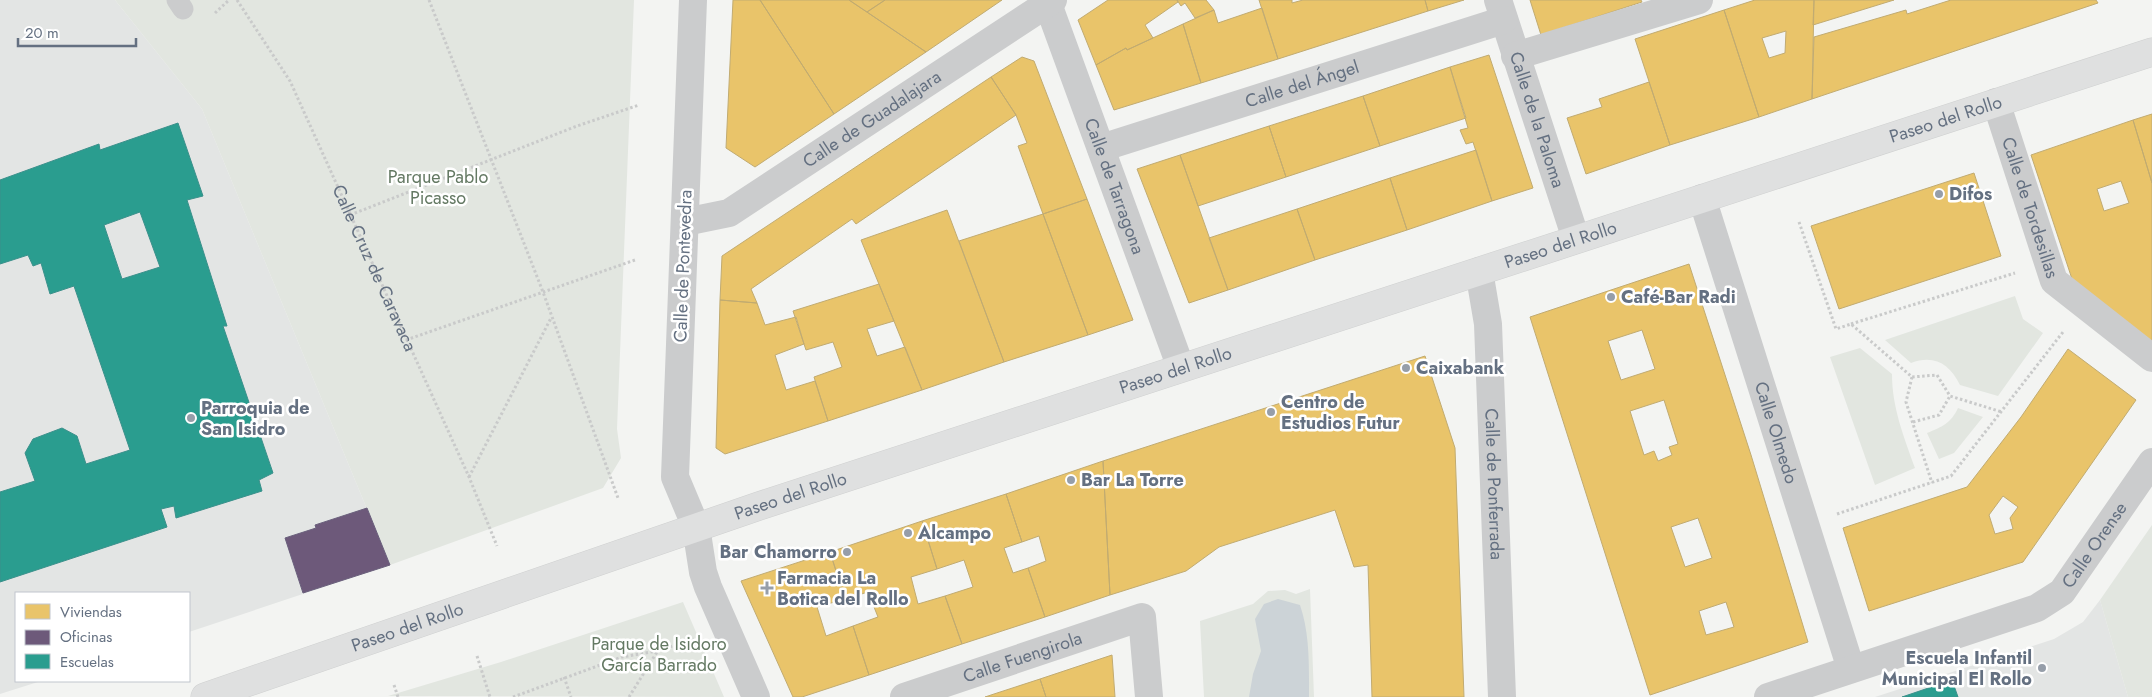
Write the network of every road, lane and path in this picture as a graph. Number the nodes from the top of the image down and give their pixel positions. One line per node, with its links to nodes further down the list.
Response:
1 (237, 0): 14 (path, Calle Cruz de Caravaca)
2 (429, 0): 12 (path)
3 (693, 0): 15 (street, Calle de Pontevedra)
4 (1699, 0): 8 (street)
5 (1051, 2): 11 (street, Calle de Tarragona); 15 (street, Calle de Guadalajara)
6 (1501, 10): 8 (street, Calle de la Paloma); 11 (street, Calle del Ángel)
7 (2151, 51): 9 (main road, Paseo del Rollo)
8 (1515, 56): 17 (street, Calle de la Paloma)
9 (1996, 102): 13 (main road, Paseo del Rollo); 26 (street, Calle de Tordesillas)
10 (639, 105): 12 (path)
11 (1101, 148): 27 (street, Calle de Tarragona)
12 (490, 160): 14 (path); 21 (path)
13 (1702, 198): 17 (main road, Paseo del Rollo); 42 (street, Calle Olmedo)
14 (350, 215): 25 (path, Calle Cruz de Caravaca)
15 (684, 222): 37 (street, Calle de Pontevedra)
16 (1799, 222): 23 (path)
17 (1576, 239): 19 (main road, Paseo del Rollo)
18 (635, 260): 21 (path)
19 (1479, 271): 27 (main road, Paseo del Rollo); 54 (street, Calle de Ponferrada)
20 (2019, 281): 23 (path)
21 (542, 292): 22 (path); 25 (path)
22 (551, 317): 33 (path); 35 (path)
23 (1852, 324): 28 (path)
24 (2057, 327): 30 (path)
25 (406, 340): 33 (path, Calle Cruz de Caravaca)
26 (2152, 358)
27 (1181, 368): 37 (main road, Paseo del Rollo)
28 (1912, 377): 29 (path); 31 (path)
29 (1950, 396): 30 (path); 31 (path)
30 (2002, 412): 34 (path)
31 (1913, 422): 34 (path)
32 (2152, 462): 42 (street, Calle Orense)
33 (469, 477): 38 (path, Calle Cruz de Caravaca)
34 (1932, 483): 36 (path)
35 (618, 498)
36 (1832, 516)
37 (696, 527): 45 (main road, Paseo del Rollo); 51 (street, Calle de Pontevedra)
38 (497, 546)
39 (694, 638): 40 (path)
40 (657, 651): 43 (path); 50 (path)
41 (477, 656): 47 (path)
42 (1851, 669): 55 (street, Calle Orense)
43 (564, 677): 48 (path); 49 (path)
44 (394, 685): 46 (path)
45 (204, 697)
46 (398, 697)
47 (490, 697)
48 (513, 697)
49 (572, 697)
50 (629, 697)
51 (756, 697)
52 (904, 697): 53 (street, Calle Fuengirola)
53 (1149, 697)
54 (1502, 697)
55 (1768, 697)

